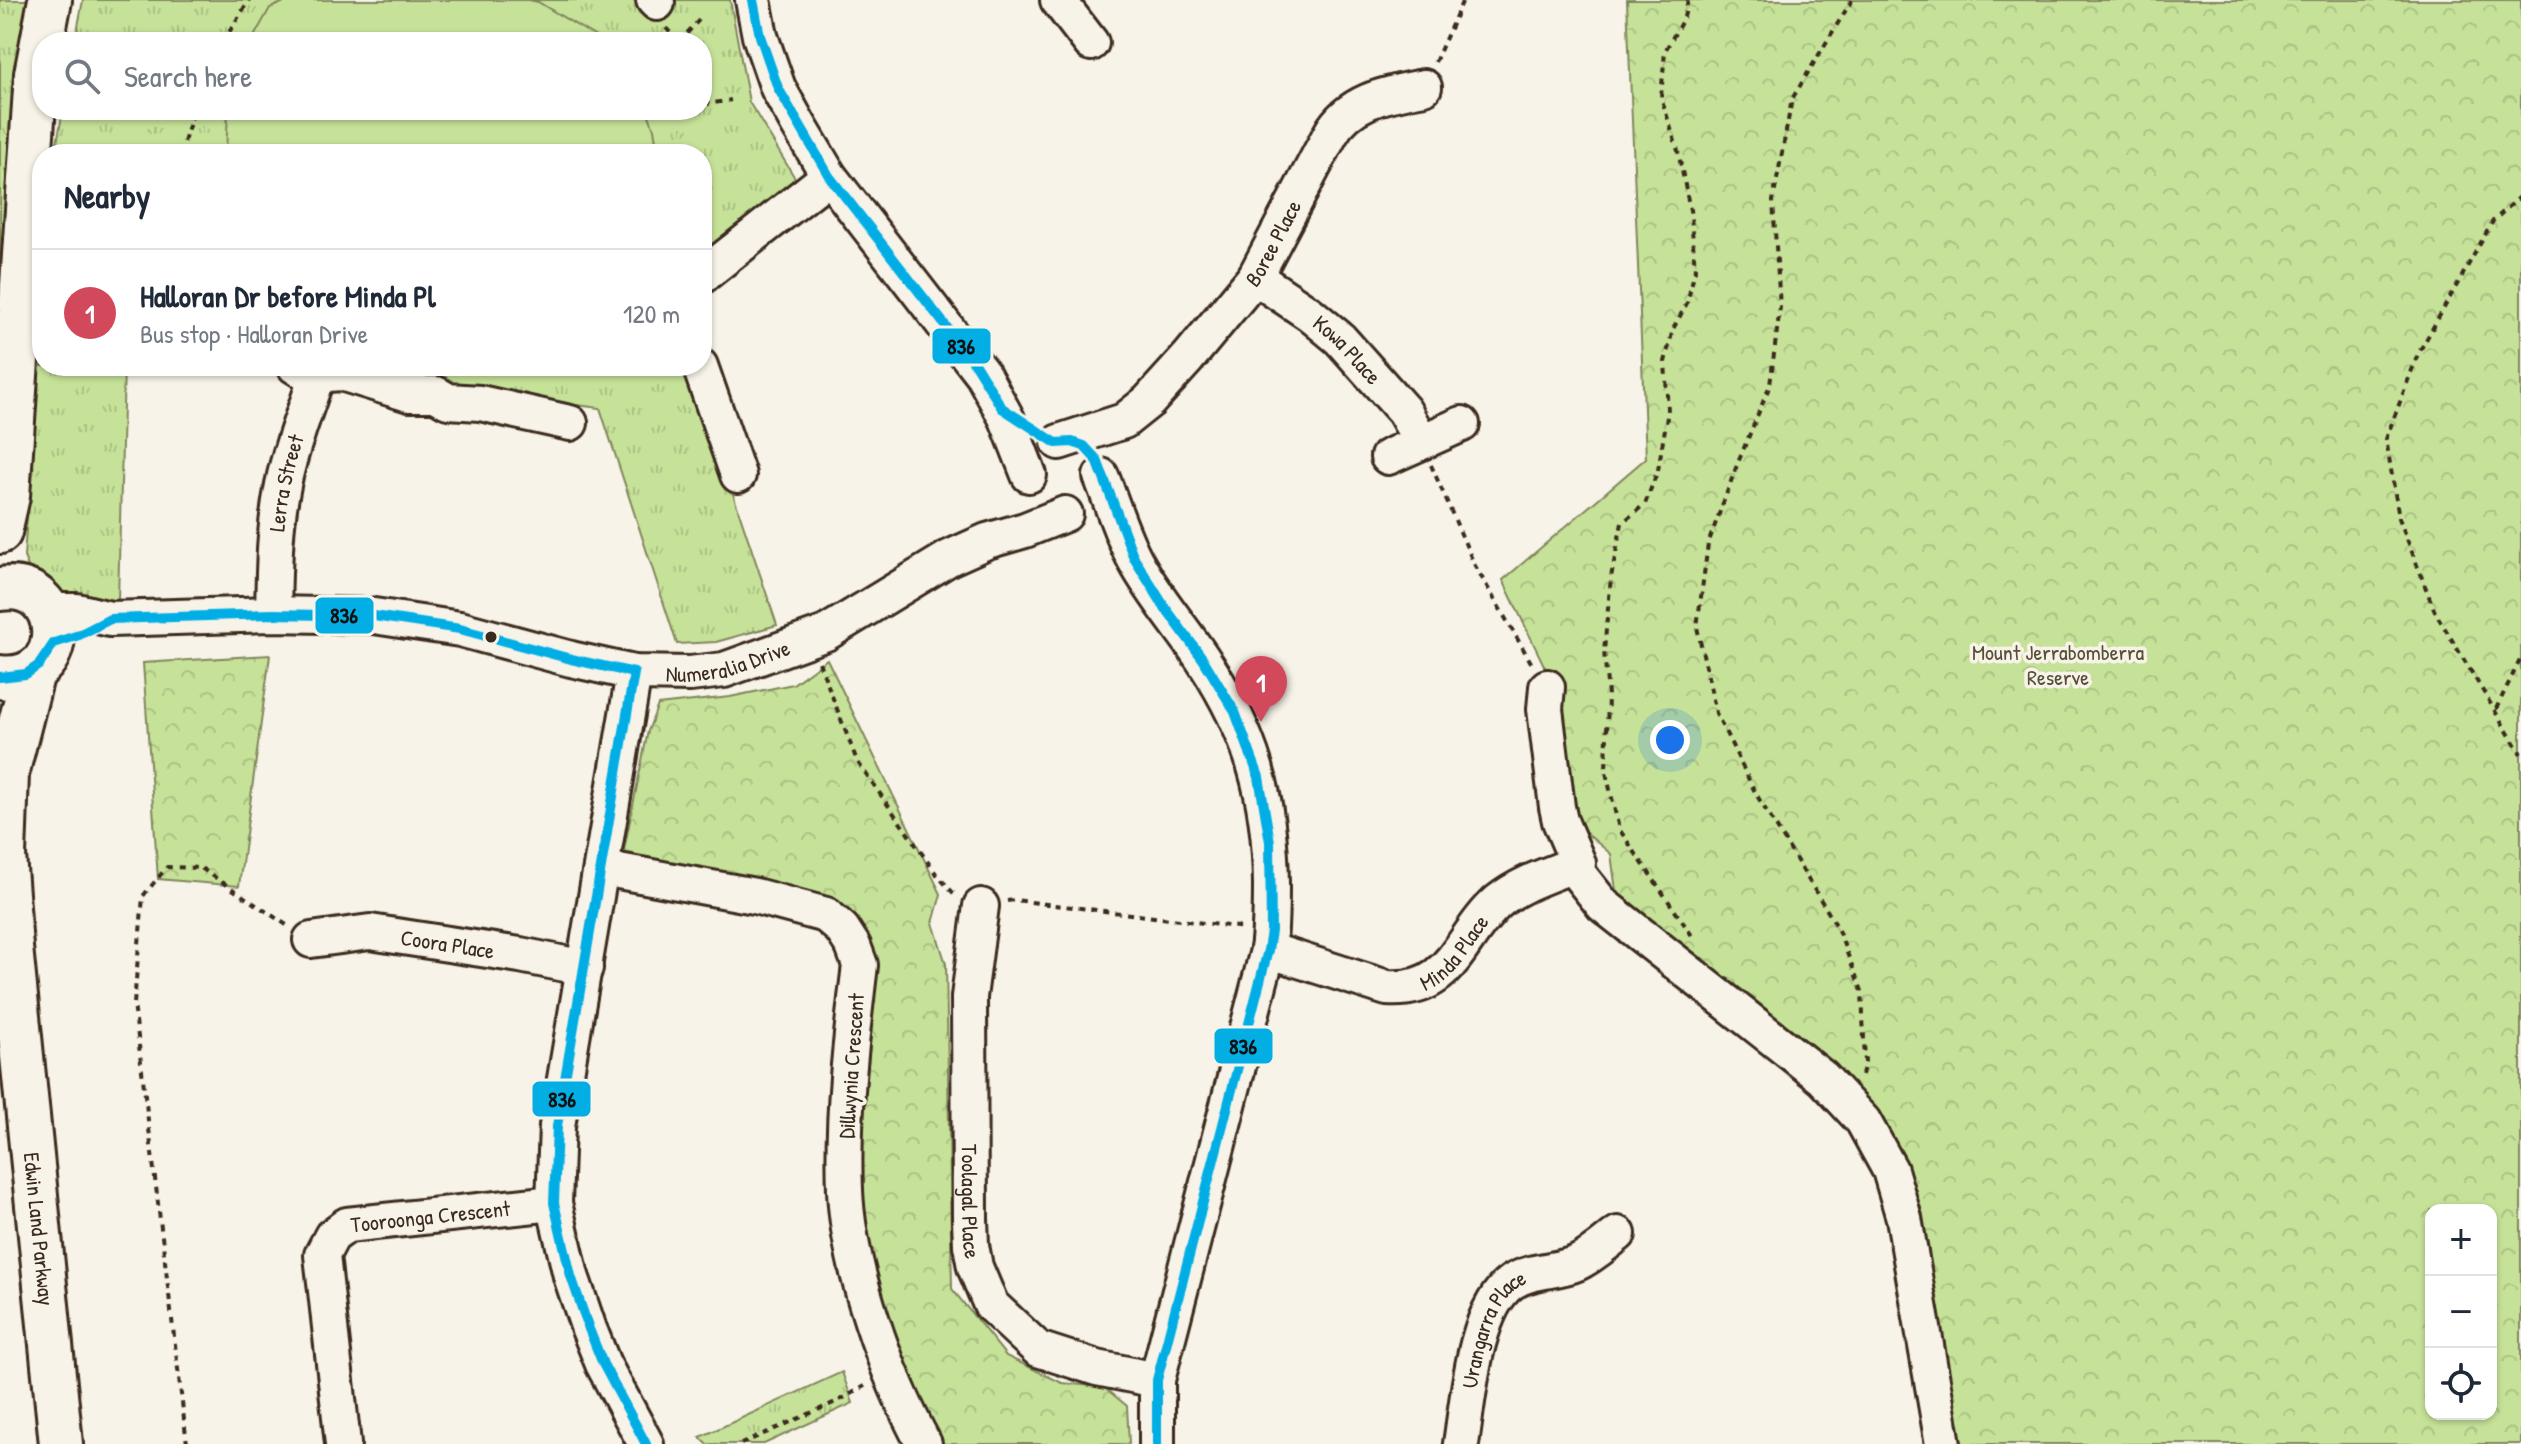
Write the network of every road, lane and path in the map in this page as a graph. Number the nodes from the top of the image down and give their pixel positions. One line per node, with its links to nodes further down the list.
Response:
1 (50, 0): 9 (main road, Edwin Land Parkway)
2 (249, 0): 10 (path)
3 (753, 0): 19 (street)
4 (1058, 0): 12 (street)
5 (1463, 0): 13 (path)
6 (1688, 0): 54 (path)
7 (1852, 0): 56 (path)
8 (699, 20): 11 (path)
9 (44, 32)
10 (229, 32)
11 (688, 32)
12 (1091, 43)
13 (1424, 87): 22 (street, Boree Place)
14 (731, 100): 15 (path)
15 (712, 103)
16 (33, 120): 36 (main road, Edwin Land Parkway)
17 (191, 120): 18 (path)
18 (184, 144)
19 (829, 176): 21 (street); 26 (street)
20 (2521, 196): 46 (path)
21 (712, 268)
22 (1255, 277): 27 (street, Boree Place); 30 (street, Kowa Place)
23 (305, 376): 40 (street, Lerra Street)
24 (351, 376): 28 (street)
25 (703, 376): 34 (street)
26 (1002, 408): 31 (street); 35 (street)
27 (1124, 421): 31 (street, Boree Place); 33 (street, Boree Place)
28 (570, 423)
29 (1462, 424): 30 (street)
30 (1421, 441): 32 (street); 45 (path)
31 (1058, 442): 33 (street); 35 (street)
32 (1388, 457)
33 (1101, 474): 37 (street); 39 (street)
34 (738, 475)
35 (1029, 480): 37 (street); 38 (street, Numeralia Drive)
36 (4, 514): 41 (main road, Edwin Land Parkway)
37 (1068, 514): 38 (street, Numeralia Drive); 39 (street)
38 (987, 541): 44 (street, Numeralia Drive)
39 (1134, 558): 53 (street)
40 (273, 614): 41 (street, Numeralia Drive); 44 (street, Numeralia Drive)
41 (26, 630): 48 (main road, Edwin Land Parkway)
42 (2521, 658): 46 (path)
43 (818, 660): 51 (path)
44 (634, 673): 50 (street)
45 (1546, 692): 49 (street)
46 (2496, 709): 47 (path)
47 (2521, 754)
48 (3, 757): 61 (main road, Edwin Land Parkway)
49 (1575, 865): 53 (street, Minda Place); 56 (street)
50 (602, 868): 55 (street); 59 (street, Dillwynia Crescent)
51 (981, 906): 53 (path); 60 (street, Toolagal Place)
52 (311, 940): 55 (street, Coora Place); 62 (path)
53 (1270, 940): 60 (street)
54 (1700, 948)
55 (585, 968): 57 (street)
56 (1854, 1109): 69 (street)
57 (554, 1203): 63 (street, Tooroonga Crescent); 64 (street)
58 (1618, 1234): 68 (street, Urangarra Place)
59 (892, 1373): 65 (path); 66 (street, Dillwynia Crescent)
60 (1157, 1380): 67 (street)
61 (61, 1444)
62 (187, 1444)
63 (343, 1444)
64 (646, 1444)
65 (741, 1444)
66 (924, 1444)
67 (1157, 1444)
68 (1461, 1444)
69 (1943, 1444)

